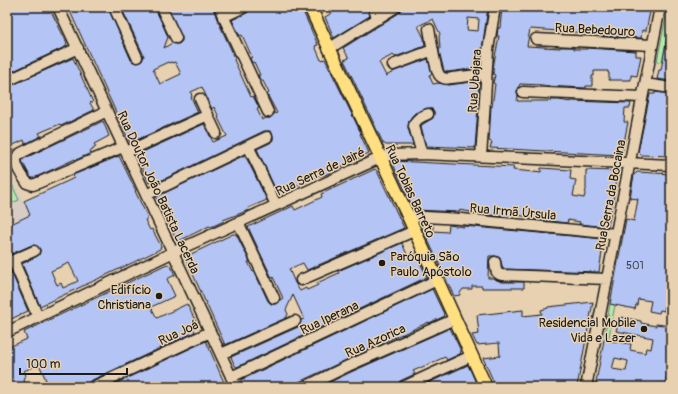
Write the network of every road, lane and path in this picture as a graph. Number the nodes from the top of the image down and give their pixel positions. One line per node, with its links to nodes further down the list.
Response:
1 (58, 7): 17 (street, Rua Doutor João Batista Lacerda)
2 (114, 7): 20 (street)
3 (161, 7): 14 (street)
4 (219, 7): 11 (street)
5 (244, 7): 11 (street)
6 (310, 7): 18 (main road, Rua Tobias Barreto)
7 (372, 7): 12 (street)
8 (396, 7): 12 (street)
9 (495, 7): 22 (street, Rua Ubajara)
10 (660, 7): 16 (street, Rua Serra da Bocaina)
11 (223, 17): 30 (street)
12 (378, 19): 18 (street)
13 (429, 29): 19 (street)
14 (176, 38)
15 (536, 39): 16 (street, Rua Bebedouro)
16 (652, 44): 24 (street, Rua Serra da Bocaina)
17 (78, 48): 23 (street); 29 (street, Rua Doutor João Batista Lacerda)
18 (330, 48): 39 (main road, Rua Tobias Barreto)
19 (433, 50): 21 (street); 22 (street)
20 (138, 57)
21 (393, 65)
22 (486, 74): 38 (street, Rua Ubajara)
23 (7, 81)
24 (645, 84): 25 (street); 27 (street, Rua Serra da Bocaina)
25 (671, 88)
26 (523, 92): 27 (street)
27 (642, 97): 40 (street, Rua Serra da Bocaina)
28 (200, 99): 32 (street)
29 (107, 111): 36 (street, Rua Doutor João Batista Lacerda); 36 (street)
30 (268, 112)
31 (428, 114): 37 (street)
32 (208, 115): 33 (street); 36 (street)
33 (216, 133)
34 (267, 137): 35 (street)
35 (248, 146): 42 (street); 43 (street)
36 (124, 150): 42 (street, Rua Doutor João Batista Lacerda)
37 (422, 154): 38 (street, Rua Serra de Jairé); 39 (street, Rua Serra de Jairé)
38 (481, 156): 40 (street, Rua Serra de Jairé)
39 (380, 158): 43 (street, Rua Serra de Jairé); 44 (main road, Rua Tobias Barreto)
40 (629, 163): 41 (street, Rua Serra de Jairé); 47 (street, Rua Serra da Bocaina)
41 (671, 165)
42 (146, 195): 49 (street, Rua Doutor João Batista Lacerda)
43 (276, 205): 45 (street, Rua Serra de Jairé)
44 (408, 216): 46 (main road, Rua Tobias Barreto); 47 (street, Rua Irmã Úrsula)
45 (238, 222): 49 (street, Rua Serra de Jairé); 55 (street)
46 (414, 231): 53 (street); 54 (main road, Rua Tobias Barreto)
47 (616, 234): 52 (street, Rua Serra da Bocaina)
48 (34, 251): 50 (street)
49 (173, 253): 56 (street, Rua Serra de Jairé); 60 (street, Rua Doutor João Batista Lacerda)
50 (10, 262): 56 (street)
51 (495, 262): 52 (street)
52 (607, 279): 64 (street, Rua Serra da Bocaina)
53 (301, 280)
54 (437, 280): 57 (main road, Rua Tobias Barreto); 63 (street, Rua Iperana)
55 (274, 298)
56 (38, 317): 59 (street, Rua Serra de Jairé)
57 (455, 320): 62 (main road, Rua Tobias Barreto); 66 (street, Rua Azorica)
58 (295, 321): 61 (street)
59 (7, 332)
60 (210, 332): 61 (street, Rua Doutor João Batista Lacerda); 65 (street, Rua Joá)
61 (221, 354): 63 (street, Rua Doutor João Batista Lacerda)
62 (471, 356): 67 (street); 68 (main road, Rua Tobias Barreto)
63 (234, 382)
64 (589, 386)
65 (93, 387)
66 (305, 387)
67 (403, 387)
68 (486, 387)

